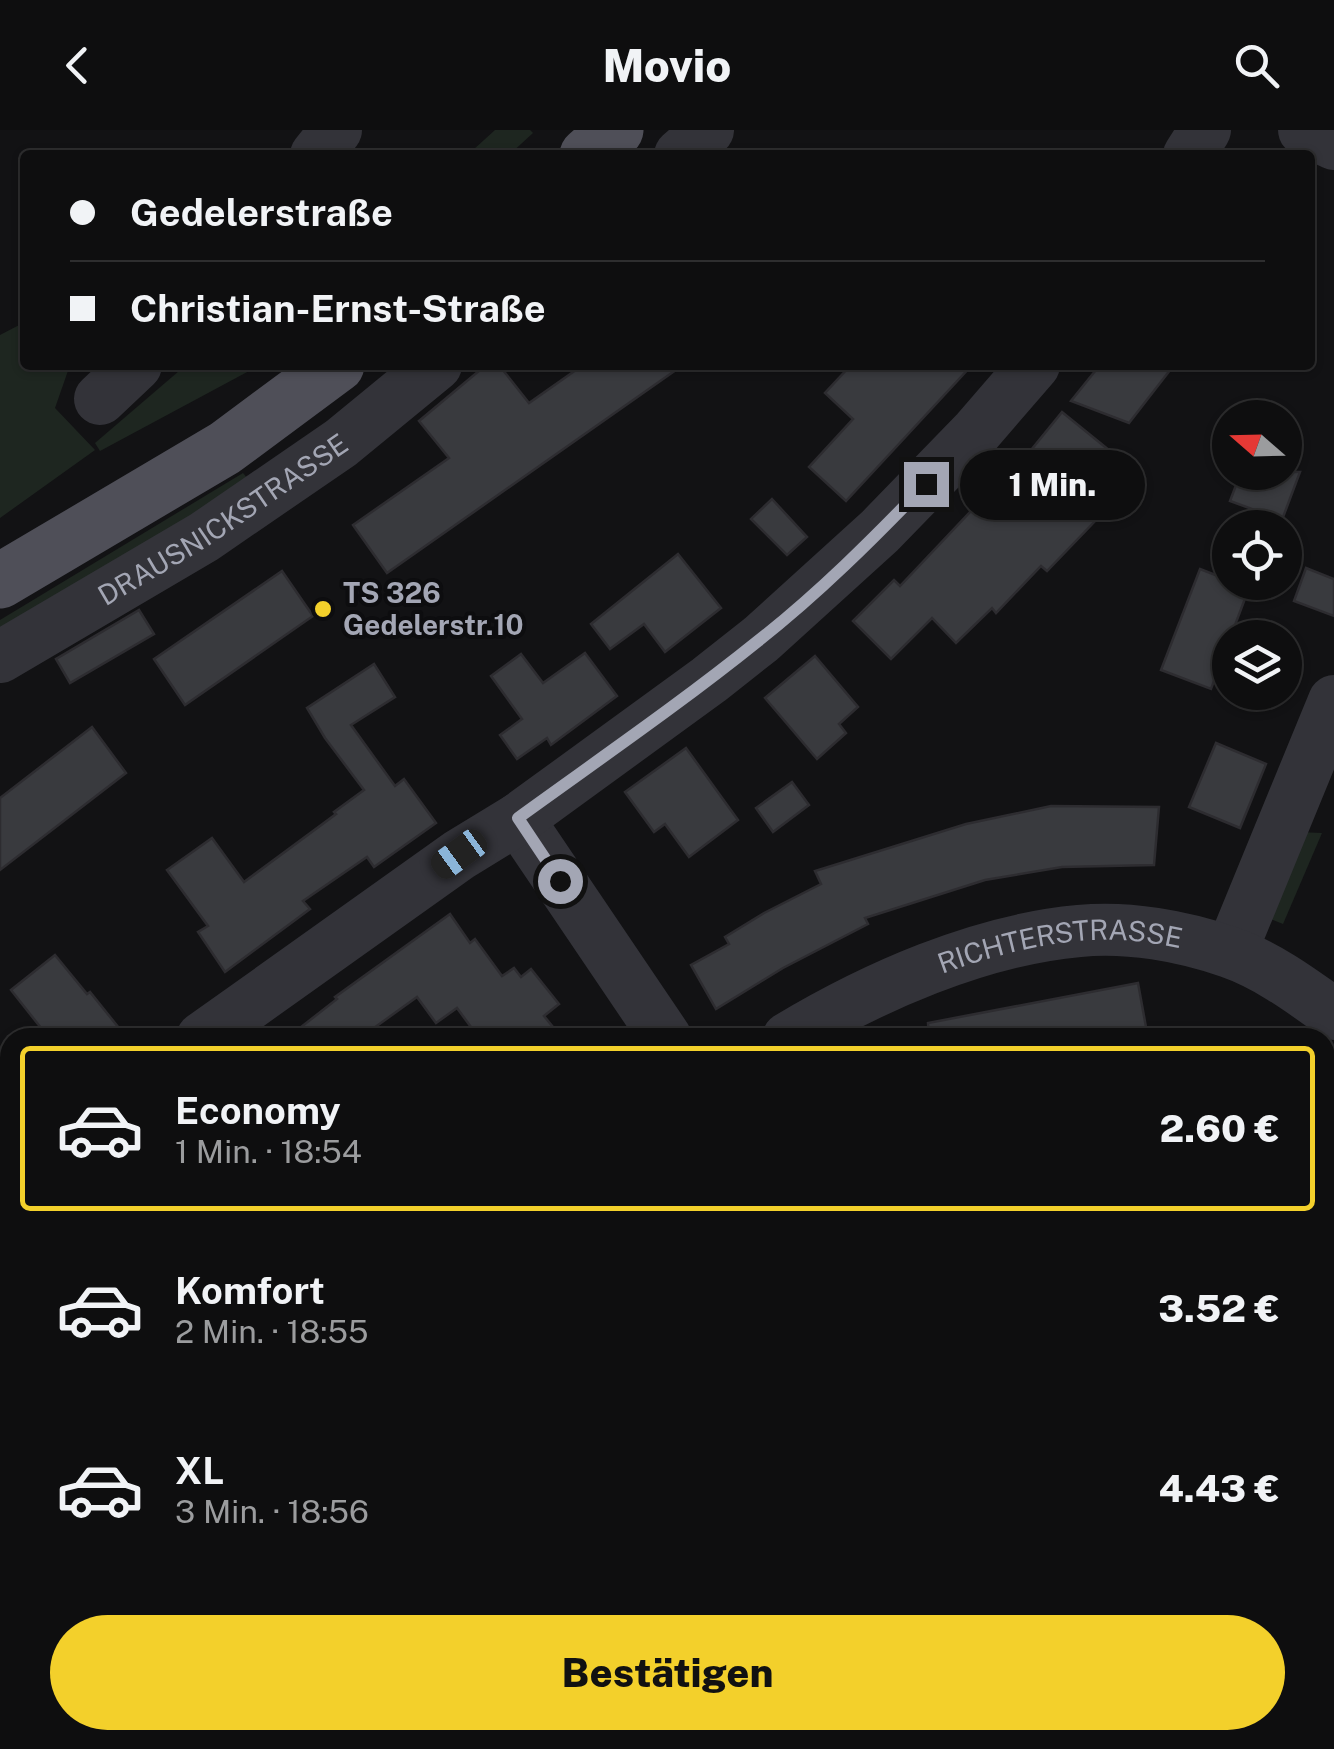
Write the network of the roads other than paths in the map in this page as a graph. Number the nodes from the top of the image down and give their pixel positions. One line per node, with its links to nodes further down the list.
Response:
1 (336, 130): 5 (street)
2 (708, 130): 6 (street)
3 (1304, 130): 4 (street)
4 (1334, 144)
5 (320, 150)
6 (686, 150)
7 (331, 370): 10 (main road, DRAUSNICKSTRASSE)
8 (430, 370): 11 (street, DRAUSNICKSTRASSE)
9 (1030, 370): 13 (street)
10 (0, 581)
11 (0, 657)
12 (1334, 701): 14 (street)
13 (518, 818): 16 (street); 17 (street)
14 (1231, 952): 15 (street, RICHTERSTRASSE); 18 (street, RICHTERSTRASSE)
15 (1334, 1014)
16 (216, 1028)
17 (659, 1028)
18 (806, 1028)

